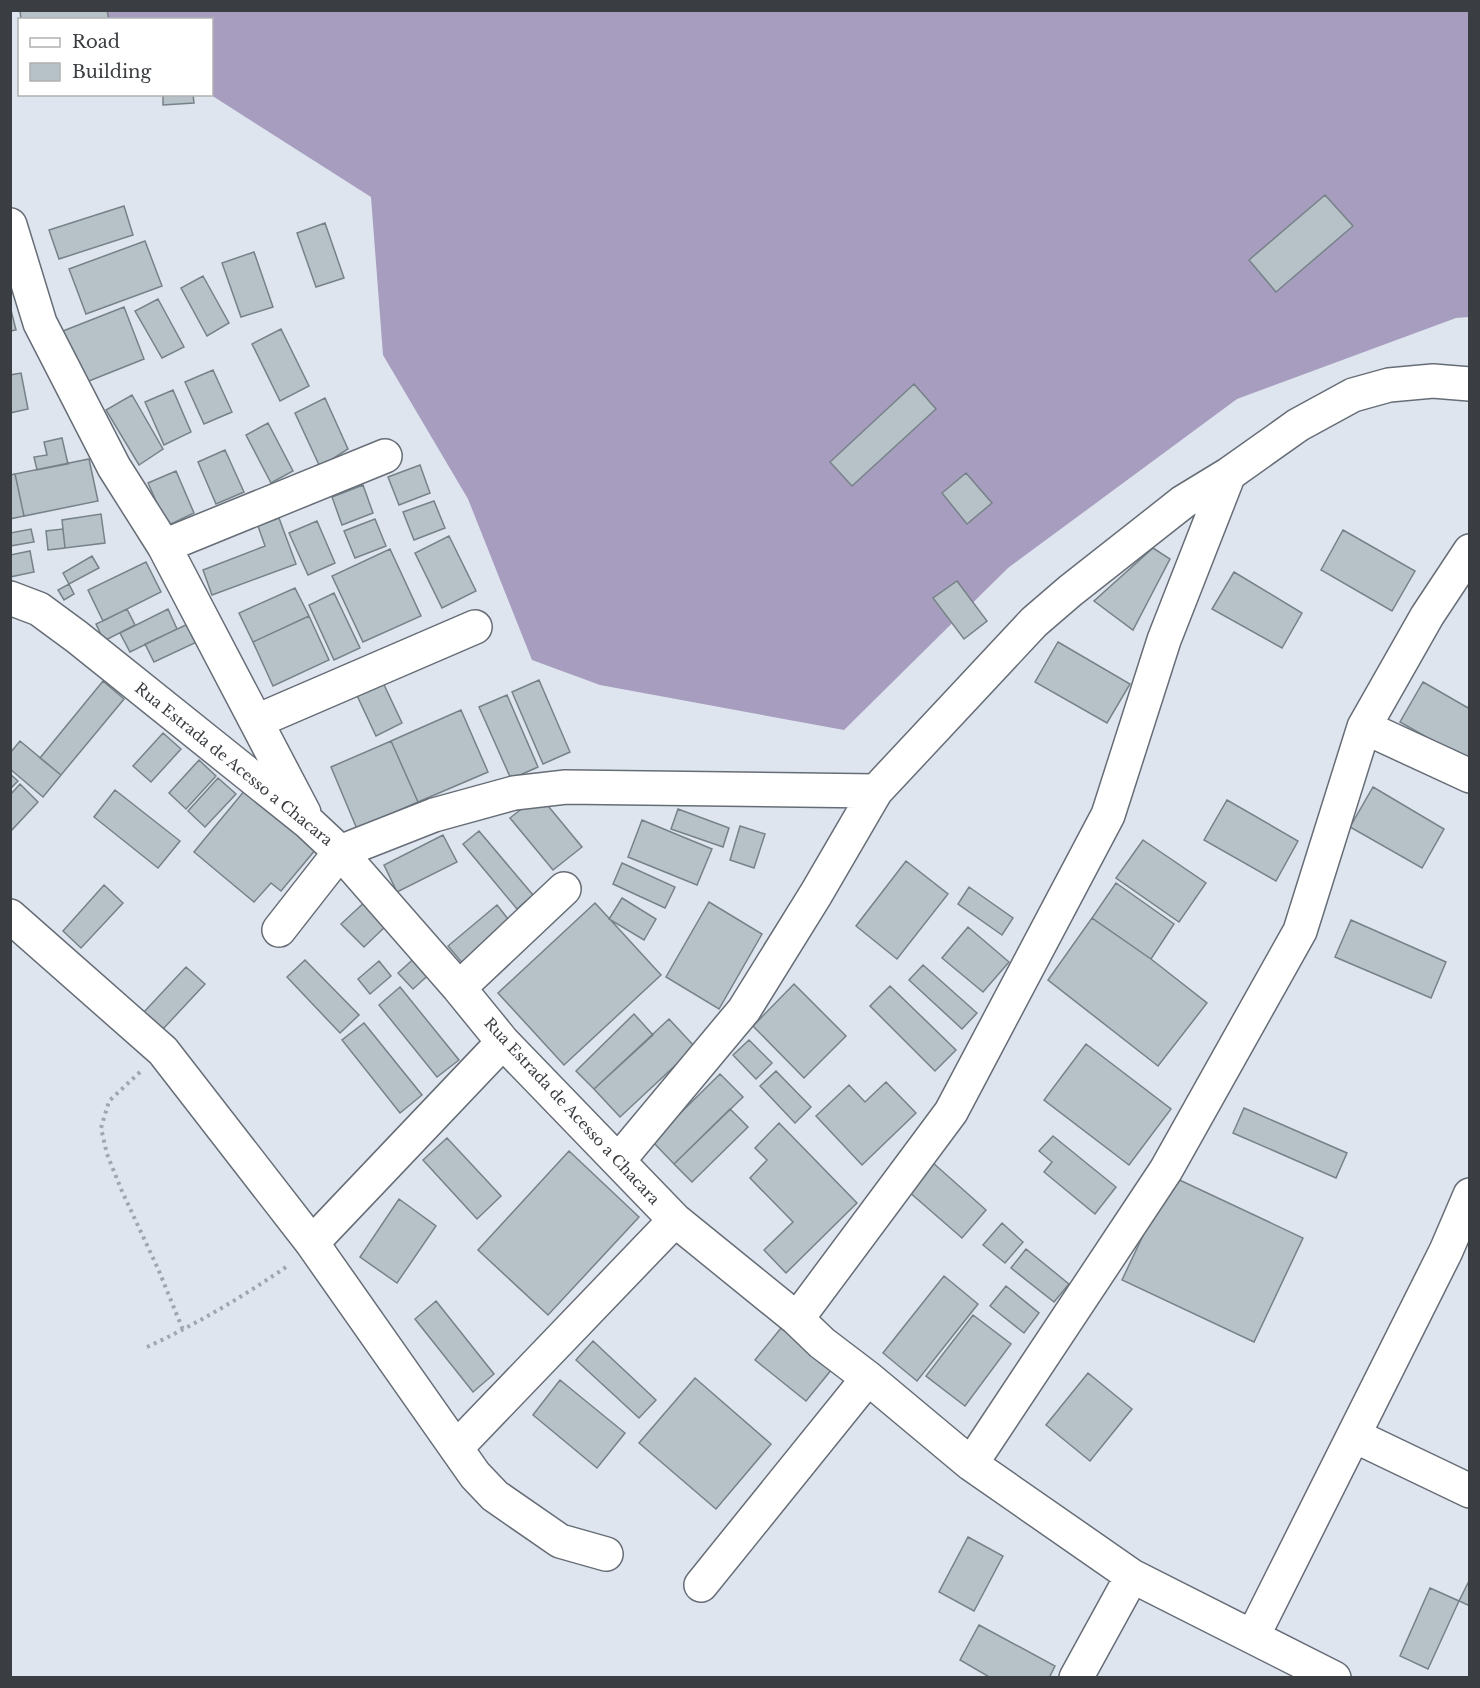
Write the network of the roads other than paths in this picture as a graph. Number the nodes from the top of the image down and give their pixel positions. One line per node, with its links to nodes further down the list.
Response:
1 (10, 225): 5 (street)
2 (1470, 384): 4 (street)
3 (385, 456): 5 (street)
4 (1229, 474): 12 (street); 25 (street)
5 (164, 546): 9 (street)
6 (1470, 551): 10 (street)
7 (10, 598): 13 (street, Rua Estrada de Acesso a Chacara)
8 (475, 627): 9 (street)
9 (257, 721): 13 (street)
10 (1364, 727): 11 (street); 29 (street)
11 (1470, 776)
12 (876, 791): 14 (street); 20 (street)
13 (309, 823): 14 (street, Rua Estrada de Acesso a Chacara)
14 (340, 852): 17 (street); 18 (street, Rua Estrada de Acesso a Chacara)
15 (564, 889): 18 (street)
16 (10, 916): 23 (street)
17 (279, 930)
18 (459, 988): 19 (street, Rua Estrada de Acesso a Chacara)
19 (503, 1042): 20 (street, Rua Estrada de Acesso a Chacara); 23 (street)
20 (618, 1161): 22 (street, Rua Estrada de Acesso a Chacara)
21 (1470, 1195): 24 (street)
22 (675, 1220): 25 (street, Rua Estrada de Acesso a Chacara); 28 (street)
23 (312, 1242): 28 (street)
24 (1458, 1256): 27 (street)
25 (797, 1319): 26 (street, Rua Estrada de Acesso a Chacara)
26 (868, 1378): 29 (street, Rua Estrada de Acesso a Chacara); 33 (street)
27 (1354, 1436): 30 (street); 34 (street)
28 (456, 1448): 31 (street)
29 (971, 1464): 32 (street, Rua Estrada de Acesso a Chacara)
30 (1470, 1491)
31 (606, 1554)
32 (1132, 1576): 34 (street, Rua Estrada de Acesso a Chacara); 35 (street)
33 (701, 1585)
34 (1253, 1636): 36 (street, Rua Estrada de Acesso a Chacara)
35 (1076, 1677)
36 (1330, 1677)

